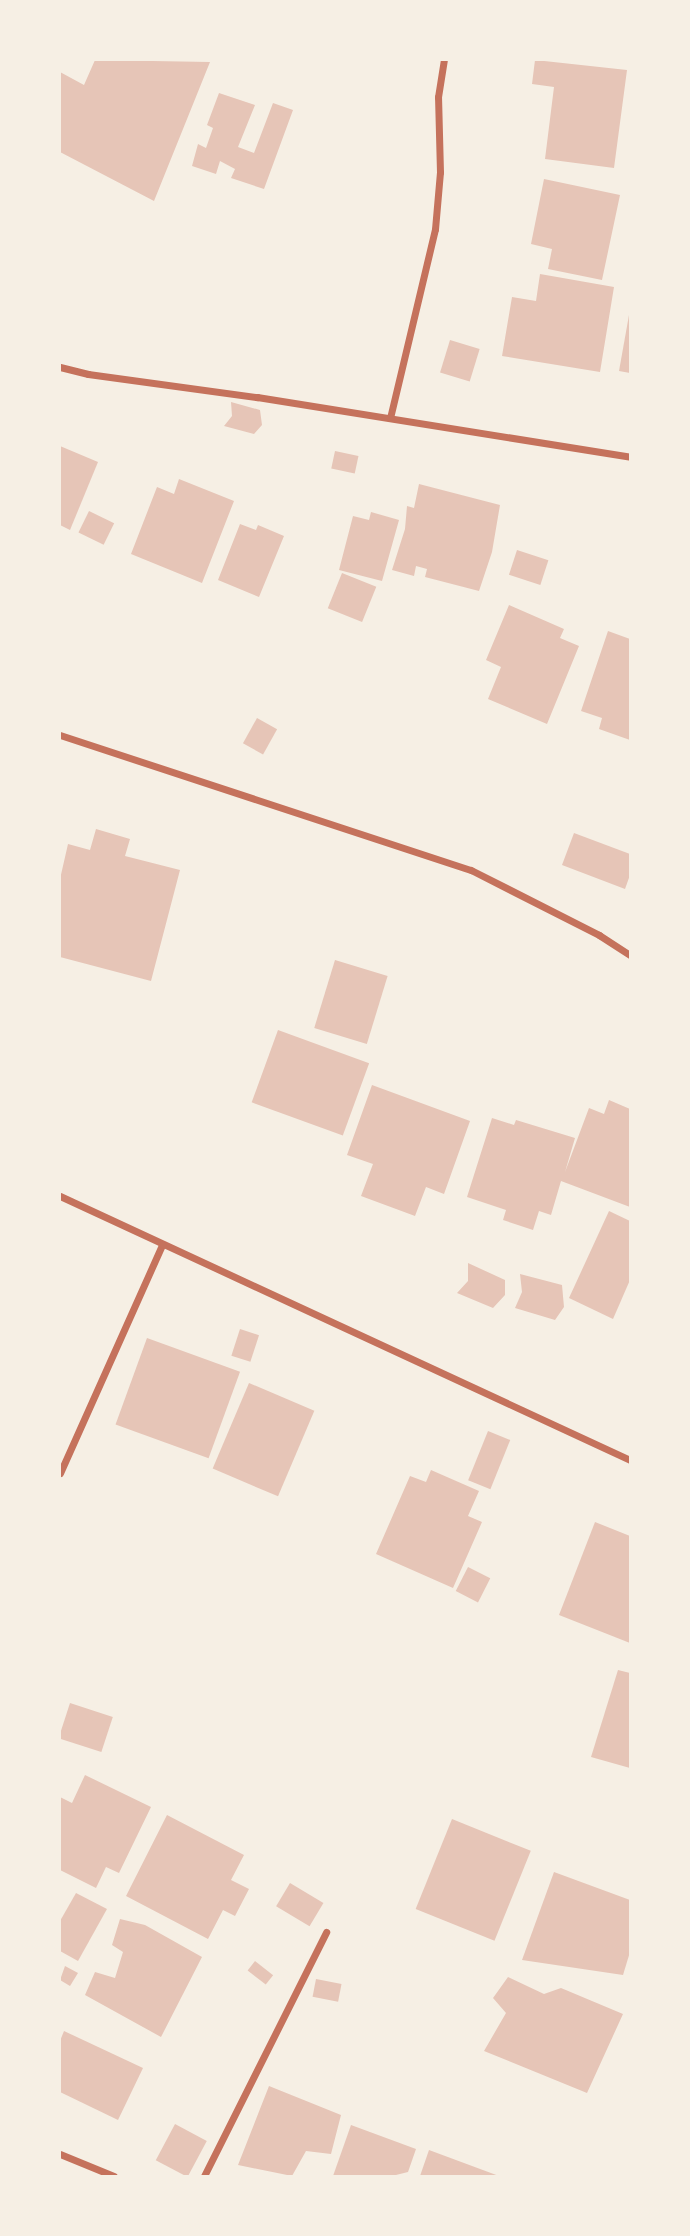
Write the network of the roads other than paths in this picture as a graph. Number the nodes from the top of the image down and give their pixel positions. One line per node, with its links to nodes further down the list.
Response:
1 (444, 60): 3 (street)
2 (60, 368): 3 (street)
3 (390, 418): 4 (street)
4 (631, 457)
5 (60, 735): 6 (street)
6 (631, 955)
7 (60, 1196): 8 (street)
8 (162, 1245): 9 (street); 10 (street)
9 (631, 1460)
10 (60, 1473)
11 (326, 1932): 14 (street)
12 (60, 2154): 13 (street)
13 (114, 2176)
14 (204, 2176)

